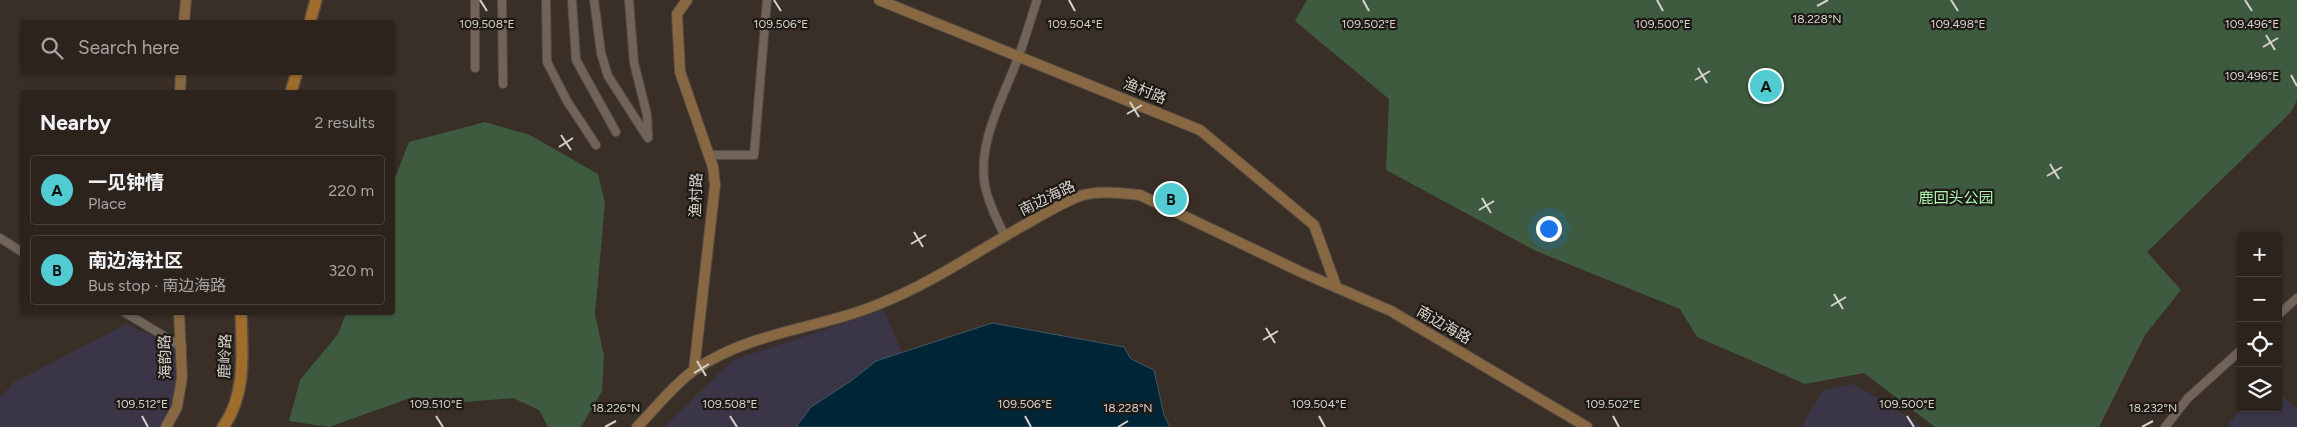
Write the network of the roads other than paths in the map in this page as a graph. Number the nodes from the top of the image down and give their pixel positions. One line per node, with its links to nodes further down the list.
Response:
1 (186, 0): 13 (street)
2 (316, 0): 14 (main road)
3 (476, 0): 16 (street)
4 (502, 0): 19 (street)
5 (546, 0): 23 (street)
6 (572, 0): 22 (street)
7 (594, 0): 8 (street)
8 (629, 0)
9 (687, 0): 24 (street, 渔村路)
10 (768, 0): 24 (street)
11 (880, 0): 15 (street, 渔村路)
12 (1037, 0): 15 (street)
13 (184, 20)
14 (311, 20)
15 (1019, 55): 25 (street); 28 (street, 渔村路)
16 (475, 68)
17 (181, 75): 20 (street)
18 (296, 75): 21 (main road)
19 (503, 84)
20 (180, 90)
21 (292, 90)
22 (616, 132)
23 (596, 145)
24 (708, 154): 36 (street, 渔村路)
25 (1005, 236): 28 (street, 南边海路); 36 (street, 南边海路)
26 (0, 238): 27 (street)
27 (20, 251)
28 (1336, 286): 40 (street, 南边海路)
29 (2297, 298): 30 (street)
30 (2282, 311)
31 (129, 315): 34 (street)
32 (179, 315): 34 (street, 海韵路)
33 (241, 315): 38 (main road, 鹿岭路)
34 (182, 347): 37 (street, 海韵路)
35 (2237, 354): 41 (street)
36 (694, 370): 39 (street, 南边海路)
37 (166, 427)
38 (222, 427)
39 (637, 427)
40 (1587, 427)
41 (2165, 427)

